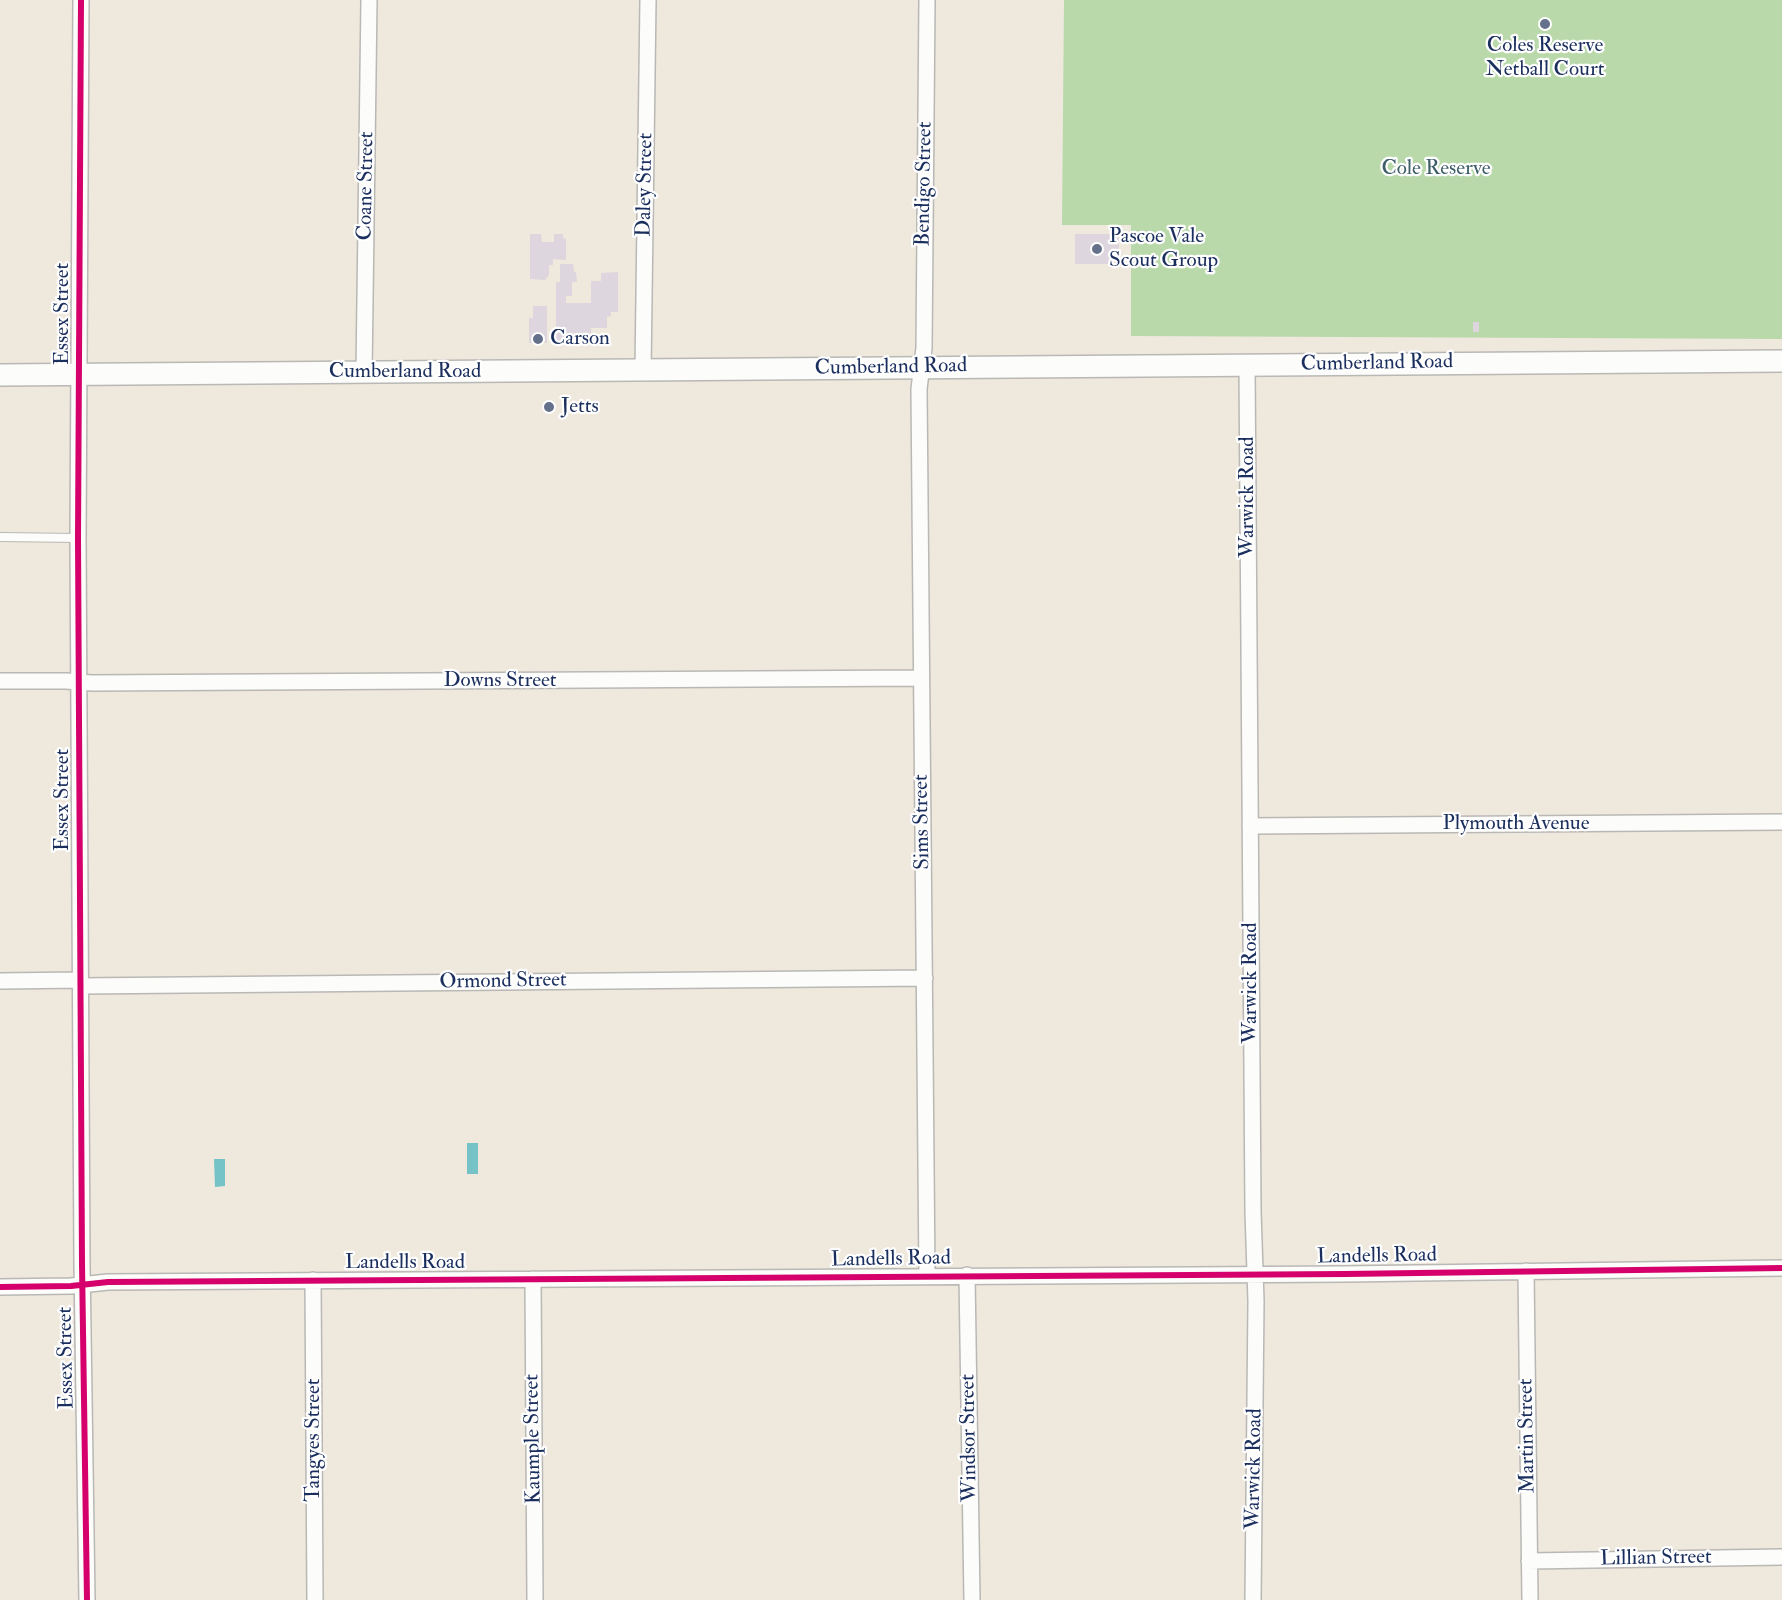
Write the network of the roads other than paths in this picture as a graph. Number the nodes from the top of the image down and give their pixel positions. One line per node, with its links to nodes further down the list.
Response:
1 (81, 0): 10 (street, Essex Street)
2 (369, 0): 9 (street, Coane Street)
3 (648, 0): 8 (street, Daley Street)
4 (927, 0): 7 (street, Bendigo Street)
5 (1782, 361): 6 (main road, Cumberland Road)
6 (1247, 365): 7 (main road, Cumberland Road); 18 (street, Warwick Road)
7 (921, 368): 8 (main road, Cumberland Road); 14 (street, Sims Street)
8 (644, 371): 9 (main road, Cumberland Road)
9 (364, 373): 10 (main road, Cumberland Road)
10 (79, 374): 11 (main road, Cumberland Road); 13 (street, Essex Street)
11 (0, 375)
12 (0, 537): 13 (lane)
13 (78, 538): 16 (street, Essex Street)
14 (921, 678): 16 (street, Downs Street); 19 (street, Sims Street)
15 (0, 681): 16 (street, Downs Street)
16 (80, 682): 21 (street, Essex Street)
17 (1782, 822): 18 (street, Plymouth Avenue)
18 (1250, 826): 24 (street, Warwick Road)
19 (925, 978): 21 (street, Ormond Street); 26 (street, Sims Street)
20 (0, 981): 21 (street, Ormond Street)
21 (80, 983): 29 (street, Essex Street)
22 (1782, 1268): 23 (street, Landells Road)
23 (1526, 1271): 24 (street, Landells Road); 32 (street, Martin Street)
24 (1255, 1274): 25 (street, Landells Road); 37 (street, Warwick Road)
25 (967, 1275): 26 (street, Landells Road); 36 (street, Windsor Street)
26 (927, 1276): 27 (street, Landells Road)
27 (532, 1279): 28 (street, Landells Road); 35 (street, Kaumple Street)
28 (313, 1280): 29 (street, Landells Road); 34 (street, Tangyes Street)
29 (82, 1284): 30 (street, Landells Road); 33 (street, Essex Street)
30 (0, 1287)
31 (1782, 1557): 32 (street, Lillian Street)
32 (1529, 1561): 38 (street, Martin Street)
33 (87, 1600)
34 (315, 1600)
35 (536, 1600)
36 (972, 1600)
37 (1253, 1600)
38 (1530, 1600)

